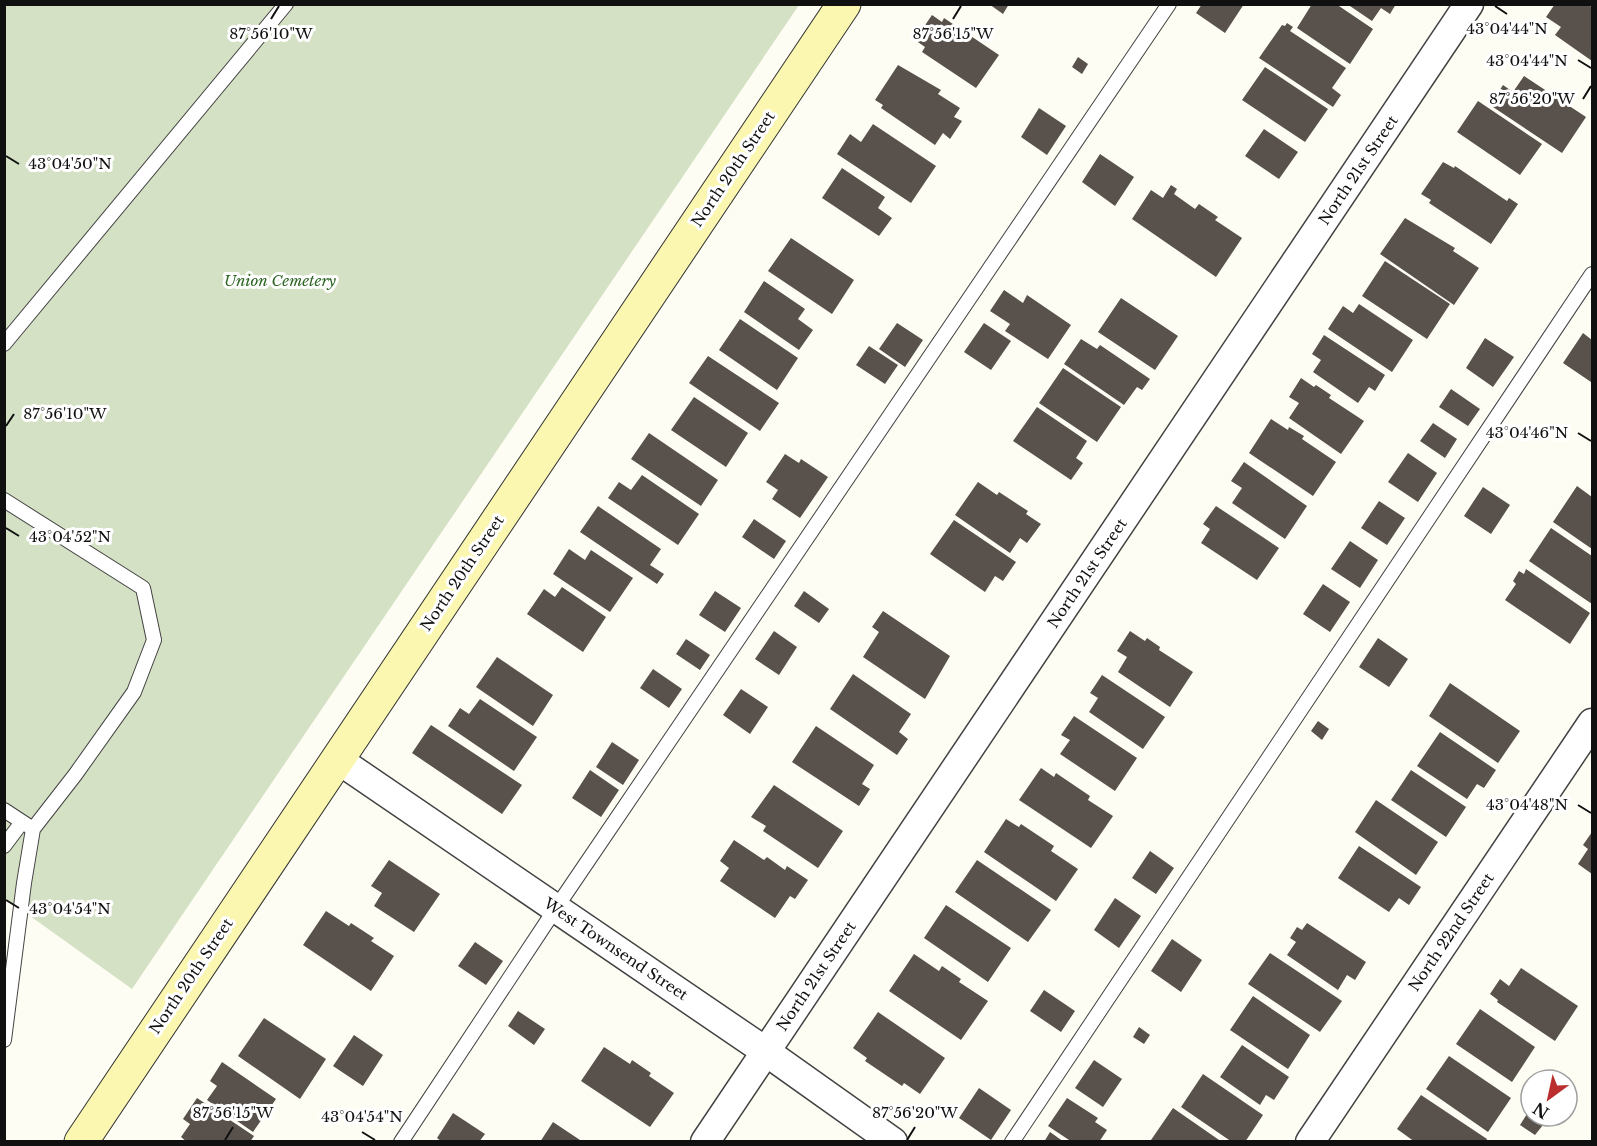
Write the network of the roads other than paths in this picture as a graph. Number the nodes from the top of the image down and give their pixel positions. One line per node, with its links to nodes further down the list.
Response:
1 (286, 4): 6 (lane)
2 (844, 4): 9 (main road, North 20th Street)
3 (1169, 4): 13 (lane)
4 (1469, 4): 15 (street, North 21st Street)
5 (1593, 274): 20 (lane)
6 (4, 344)
7 (4, 500): 11 (lane)
8 (1593, 723): 21 (street, North 22nd Street)
9 (337, 759): 13 (street, West Townsend Street); 16 (main road, North 20th Street)
10 (4, 810): 11 (lane)
11 (27, 826): 12 (lane); 14 (lane)
12 (4, 846)
13 (556, 908): 15 (street, West Townsend Street); 17 (lane)
14 (4, 1040)
15 (765, 1051): 18 (street, North 21st Street); 19 (street, West Townsend Street)
16 (81, 1142)
17 (401, 1142)
18 (705, 1142)
19 (893, 1142)
20 (1012, 1142)
21 (1310, 1142)

